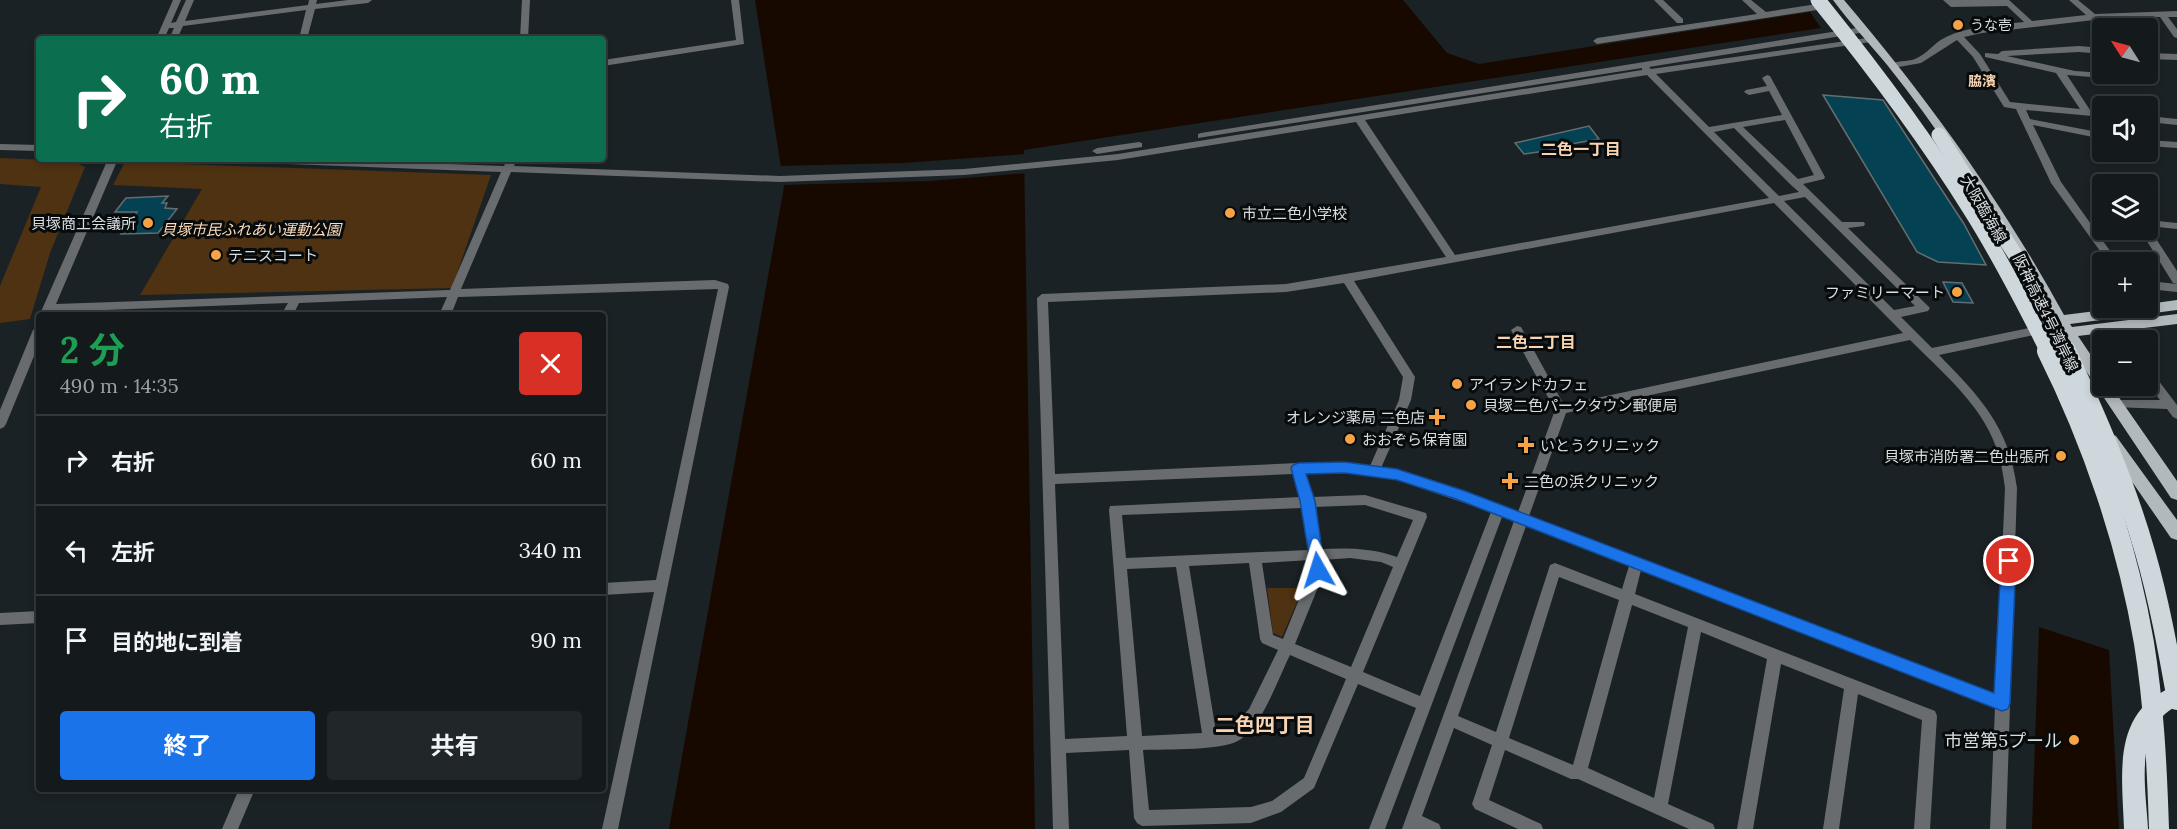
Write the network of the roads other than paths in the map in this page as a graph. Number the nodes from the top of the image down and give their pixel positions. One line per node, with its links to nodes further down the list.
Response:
1 (177, 0): 21 (street)
2 (190, 0): 19 (street)
3 (368, 0): 13 (street)
4 (526, 0): 27 (street)
5 (735, 0): 36 (street)
6 (1658, 0): 18 (street)
7 (1746, 0): 16 (street)
8 (1838, 0): 22 (main road, 大阪臨海線)
9 (1947, 0): 12 (street)
10 (2073, 0): 17 (street)
11 (1819, 2): 16 (street); 29 (main road, 大阪臨海線); 125 (highway, 阪神高速4号湾岸線, bridge); 149 (highway, 阪神高速4号湾岸線, bridge)
12 (2008, 2): 20 (street)
13 (313, 4): 19 (street); 26 (street)
14 (2162, 14): 15 (street); 17 (street); 23 (street)
15 (2177, 14)
16 (1764, 15): 30 (street)
17 (2093, 17): 20 (street)
18 (1680, 21)
19 (179, 24): 21 (street); 25 (street)
20 (2030, 24): 28 (street)
21 (166, 26): 24 (street)
22 (1867, 35): 29 (street); 37 (main road, 大阪臨海線)
23 (2177, 35)
24 (161, 36)
25 (174, 36)
26 (304, 36)
27 (524, 36)
28 (1958, 36): 33 (street); 37 (street)
29 (1843, 38): 38 (street); 88 (main road, 大阪臨海線)
30 (1597, 41)
31 (2092, 50): 32 (street)
32 (1988, 55): 33 (street); 39 (street)
33 (1977, 56): 44 (street)
34 (2158, 56): 35 (street)
35 (2177, 57)
36 (606, 63)
37 (1893, 65): 86 (main road, 大阪臨海線)
38 (1644, 68): 48 (street); 53 (street); 63 (street)
39 (2059, 70): 40 (street); 45 (street)
40 (2092, 75)
41 (1767, 78): 42 (street)
42 (1771, 88): 43 (street); 47 (street)
43 (1749, 92)
44 (2020, 107): 45 (street); 50 (street)
45 (2087, 112): 46 (street)
46 (2092, 113)
47 (1787, 117): 52 (street); 64 (street)
48 (1359, 119): 63 (street); 73 (street)
49 (2158, 120): 51 (street)
50 (2027, 121): 54 (street); 72 (street)
51 (2177, 122)
52 (1736, 126): 53 (street); 64 (street)
53 (1707, 130): 66 (street)
54 (2092, 134)
55 (2158, 144): 56 (street)
56 (2177, 145)
57 (0, 147): 58 (street)
58 (36, 148)
59 (112, 162): 81 (street)
60 (399, 162): 62 (street)
61 (468, 162): 62 (street)
62 (511, 164): 63 (street); 78 (street)
63 (1029, 164)
64 (1795, 183): 65 (street)
65 (1806, 194): 66 (street); 69 (street)
66 (1776, 200): 73 (street); 84 (street)
67 (1860, 224): 69 (street)
68 (2158, 224): 70 (street)
69 (1839, 226): 84 (street)
70 (2177, 226)
71 (2151, 240): 75 (street)
72 (2106, 252)
73 (1453, 260): 74 (street)
74 (1347, 279): 101 (street); 102 (street)
75 (2177, 280)
76 (2158, 286): 77 (street)
77 (2177, 288)
78 (455, 293): 79 (street); 83 (street); 114 (street)
79 (296, 299): 81 (street); 82 (street)
80 (2177, 305): 86 (main road)
81 (47, 312)
82 (289, 312)
83 (447, 312)
84 (1891, 315): 90 (street)
85 (2177, 319): 89 (main road)
86 (2060, 320): 88 (main road); 89 (main road, 大阪臨海線)
87 (1517, 330): 97 (street)
88 (2034, 331): 89 (main road); 92 (street); 107 (main road, 大阪臨海線)
89 (2069, 333): 93 (main road, 大阪臨海線)
90 (1912, 336): 92 (street); 97 (street)
91 (36, 337): 99 (street)
92 (1930, 353): 126 (street)
93 (2092, 367)
94 (2158, 388): 98 (street)
95 (2112, 396): 96 (main road, 大阪臨海線)
96 (2117, 404): 98 (street); 103 (main road, 大阪臨海線)
97 (1561, 410): 106 (street)
98 (2174, 410)
99 (0, 424)
100 (1298, 468): 101 (street); 102 (street); 104 (street)
101 (1374, 470): 105 (street)
102 (1048, 479): 132 (street)
103 (2177, 494)
104 (1307, 501): 108 (street); 111 (street); 112 (street)
105 (1498, 510): 106 (street); 127 (street)
106 (1520, 519): 113 (street); 128 (street)
107 (2177, 533)
108 (1317, 555): 109 (street); 112 (street); 120 (street)
109 (1255, 559): 110 (street); 120 (street)
110 (1182, 561): 111 (street); 129 (street)
111 (1120, 564): 130 (street)
112 (1401, 564): 122 (street)
113 (1636, 564): 116 (street); 126 (street)
114 (660, 586): 115 (street); 138 (street)
115 (606, 589)
116 (1626, 596): 119 (street); 131 (street); 133 (street)
117 (36, 617): 118 (street)
118 (0, 619)
119 (1696, 623): 121 (street); 135 (street)
120 (1287, 646): 122 (street); 129 (street)
121 (1775, 655): 123 (street); 144 (street)
122 (1353, 675): 127 (street); 130 (street)
123 (1852, 685): 145 (street); 146 (street)
124 (2177, 695): 148 (highway)
125 (2177, 700)
126 (2002, 703): 147 (street)
127 (1425, 705): 140 (street)
128 (1449, 719): 131 (street); 136 (street)
129 (1210, 740): 130 (street)
130 (1134, 742): 132 (street)
131 (1500, 742): 133 (street); 142 (street)
132 (1057, 746): 139 (street)
133 (1579, 772): 135 (street)
134 (246, 792): 137 (street)
135 (1659, 808): 143 (street)
136 (1412, 825): 141 (street)
137 (230, 829)
138 (610, 829)
139 (1060, 829)
140 (1377, 829)
141 (1433, 829)
142 (1535, 829)
143 (1707, 829)
144 (1745, 829)
145 (1831, 829)
146 (1922, 829)
147 (1998, 829)
148 (2136, 829)
149 (2159, 829)

